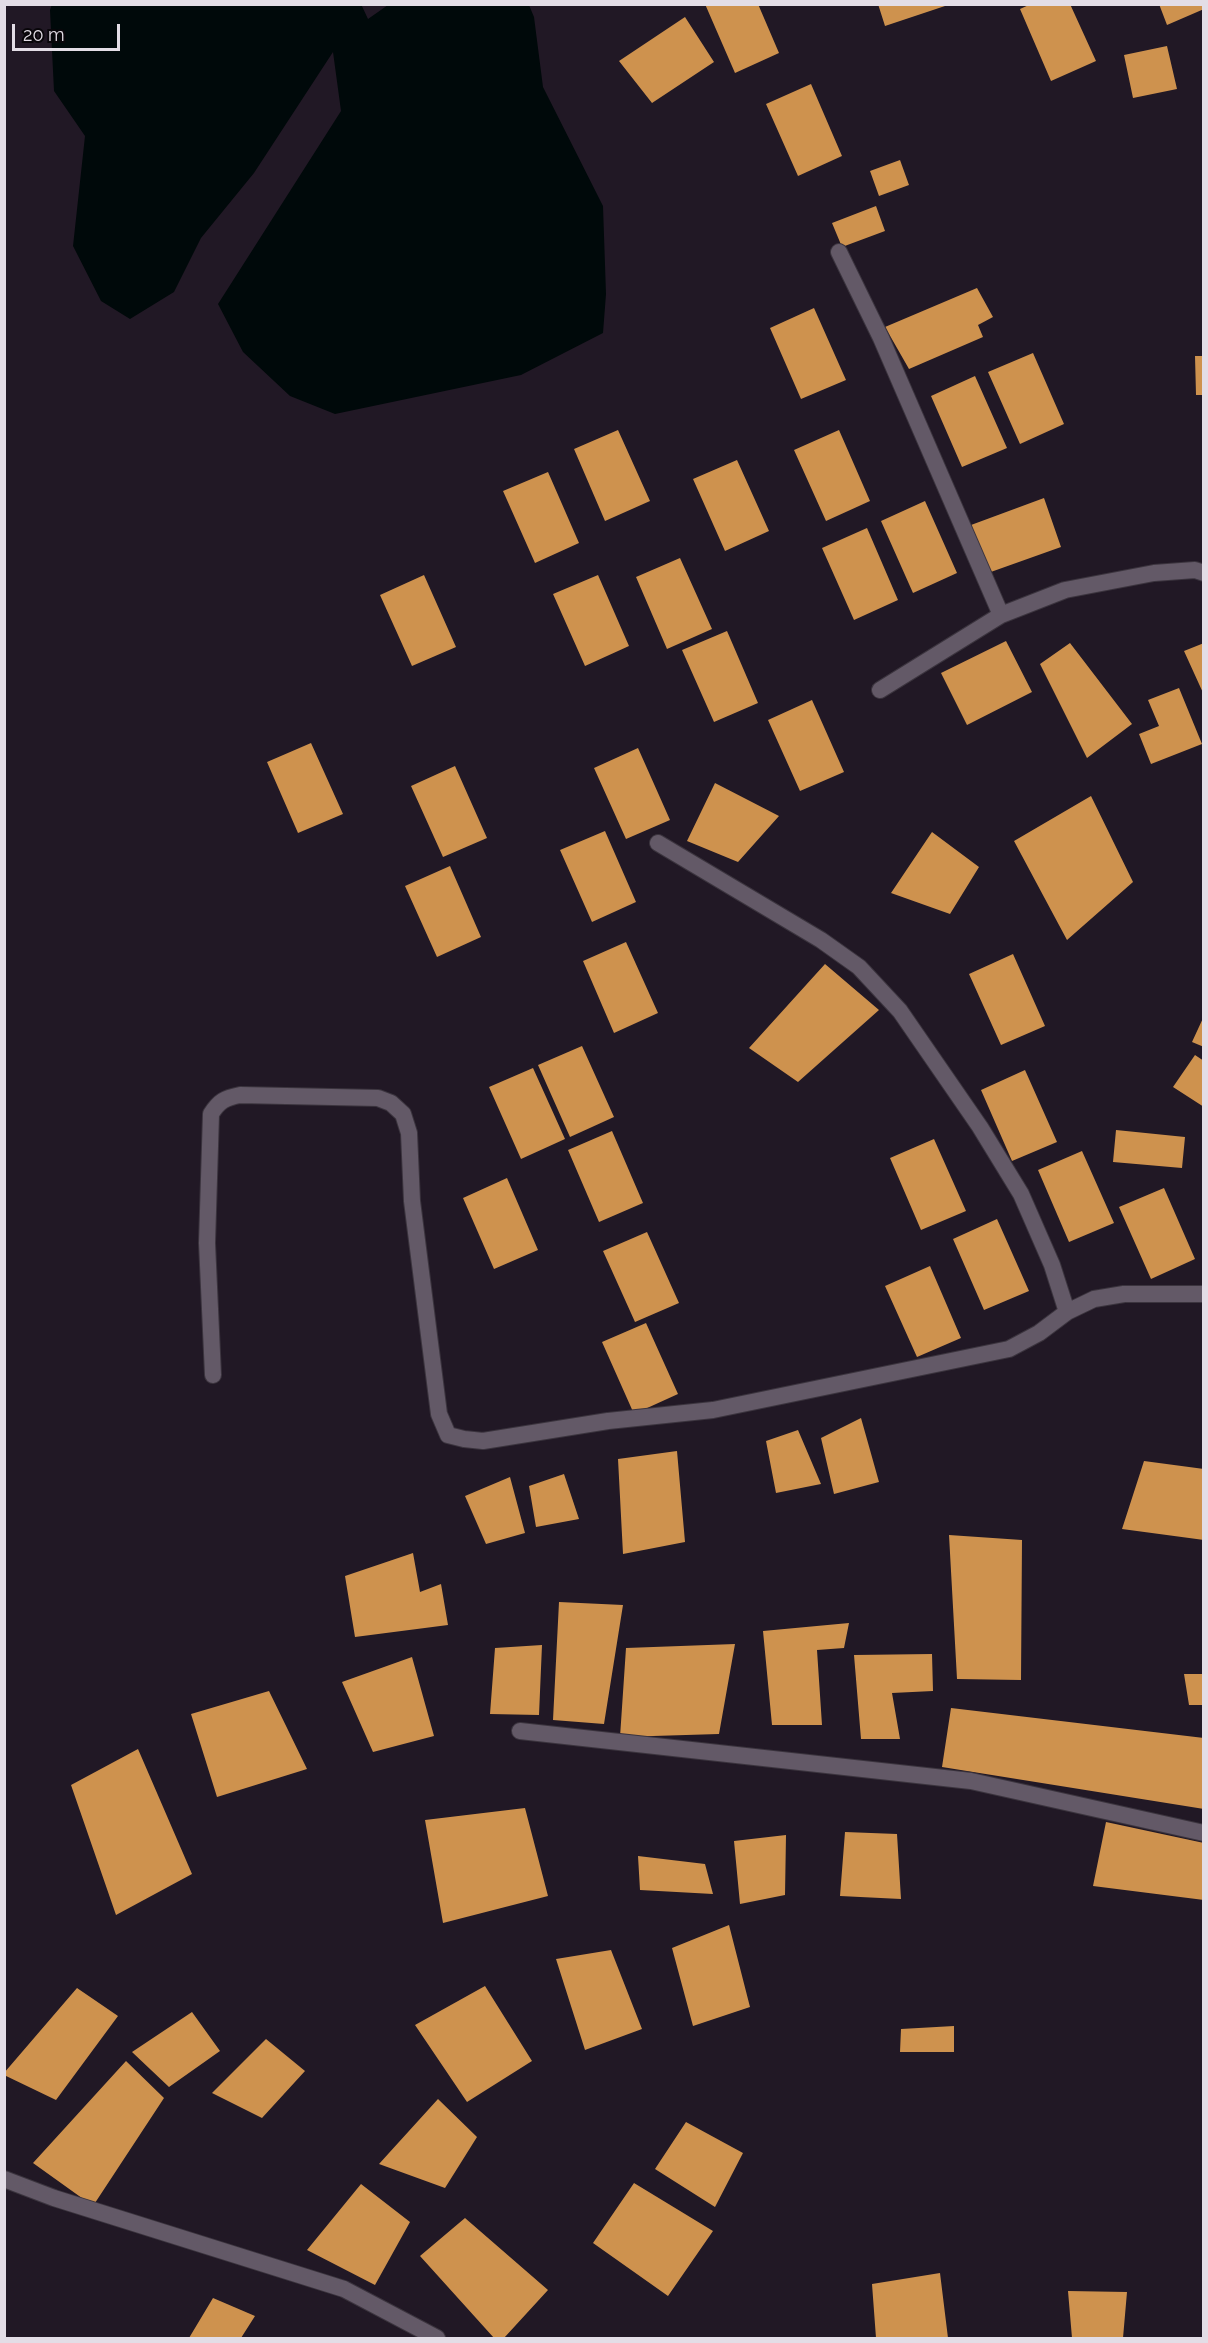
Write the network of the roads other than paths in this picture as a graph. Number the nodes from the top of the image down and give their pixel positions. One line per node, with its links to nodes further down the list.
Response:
1 (839, 252): 3 (street)
2 (1203, 573): 3 (street)
3 (1001, 615): 4 (street)
4 (880, 690)
5 (658, 843): 7 (street)
6 (1203, 1294): 7 (street)
7 (1067, 1312): 8 (street)
8 (213, 1375)
9 (520, 1731): 10 (street)
10 (1203, 1833)
11 (4, 2179): 12 (street)
12 (437, 2338)

